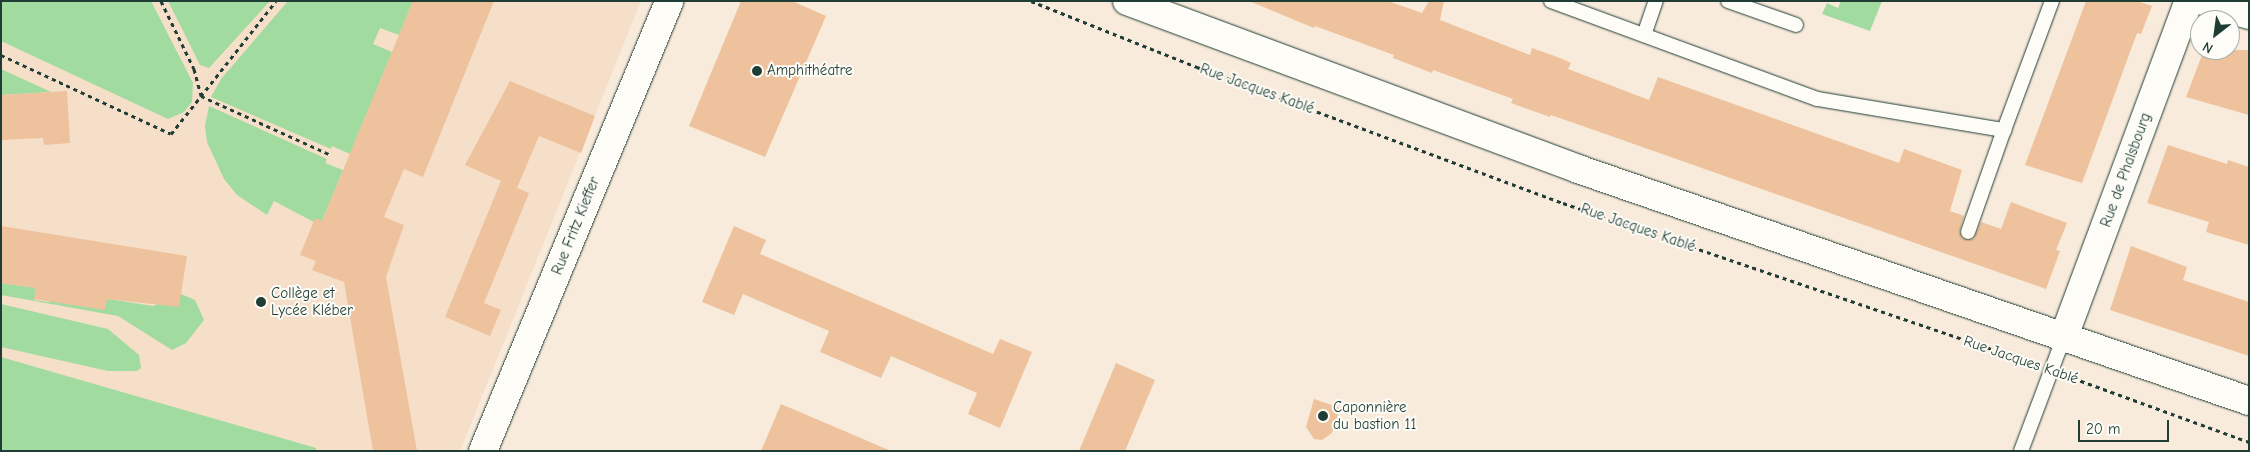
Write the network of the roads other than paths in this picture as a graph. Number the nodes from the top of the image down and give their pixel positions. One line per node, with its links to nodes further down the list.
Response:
1 (669, 1): 16 (street, Rue Fritz Kieffer)
2 (1127, 1): 14 (street)
3 (1551, 1): 11 (lane)
4 (1656, 1): 11 (lane)
5 (1728, 1): 10 (lane)
6 (2052, 1): 12 (lane)
7 (2189, 1): 14 (street, Rue de Phalsbourg)
8 (2203, 1): 9 (street)
9 (2249, 15)
10 (1796, 25)
11 (1644, 35): 12 (lane)
12 (2004, 130): 13 (lane)
13 (1968, 232)
14 (2063, 339): 15 (street); 17 (lane)
15 (2249, 402)
16 (483, 451)
17 (2021, 451)

